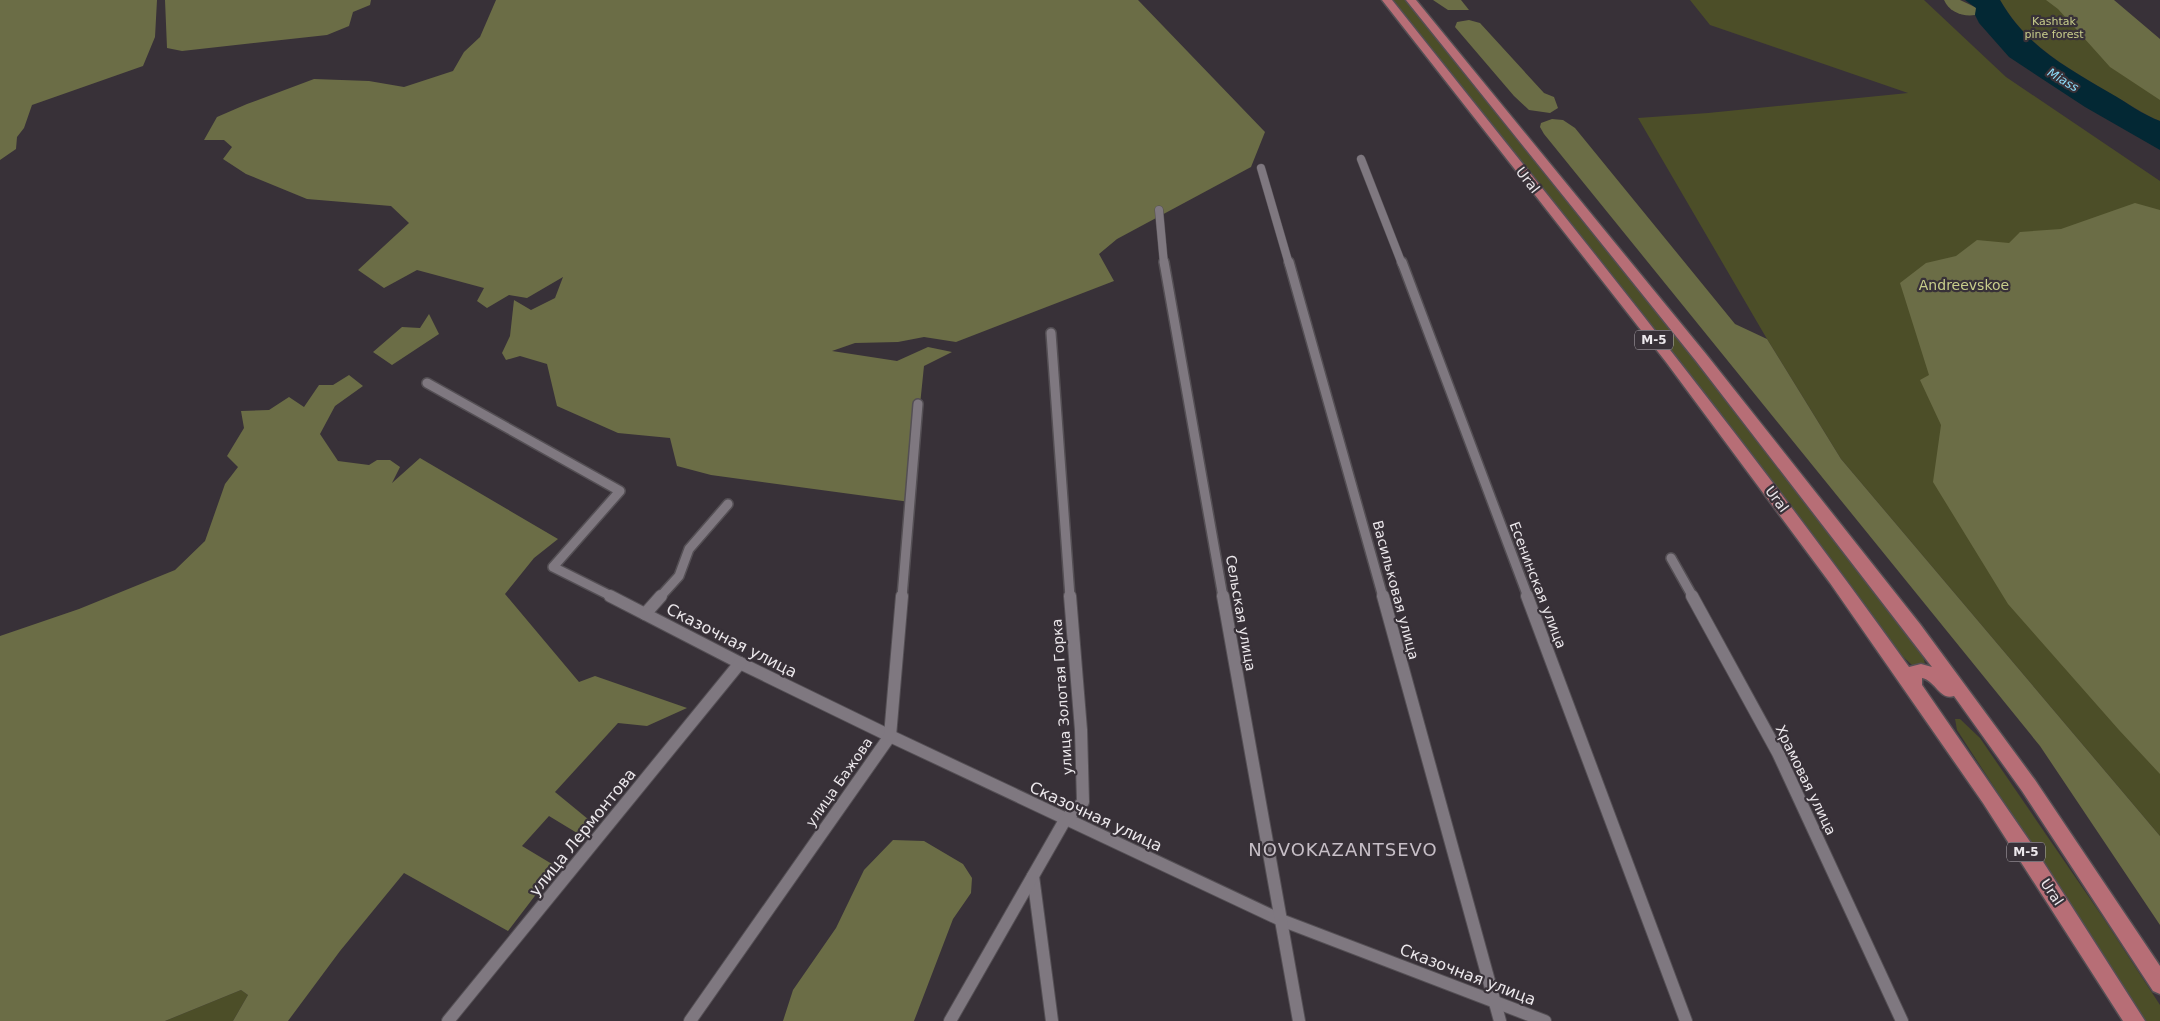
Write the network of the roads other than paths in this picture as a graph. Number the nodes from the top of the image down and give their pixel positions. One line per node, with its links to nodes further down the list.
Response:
1 (1387, 0): 13 (main road, Ural / М-5)
2 (1412, 0): 15 (main road, Ural / М-5)
3 (1361, 159): 28 (street, Есенинская улица)
4 (1262, 168): 20 (street, Васильковая улица)
5 (1159, 210): 18 (street, Сельская улица)
6 (1051, 333): 16 (street, улица Золотая Горка)
7 (427, 383): 11 (street, Сказочная улица)
8 (918, 404): 14 (street, улица Бажова)
9 (728, 504): 11 (street, Сказочная улица)
10 (1671, 558): 29 (street, Храмовая улица)
11 (645, 614): 12 (street, Сказочная улица)
12 (740, 664): 14 (street, Сказочная улица); 21 (street, улица Лермонтова)
13 (1914, 686): 15 (main road); 30 (main road, Ural / М-5)
14 (890, 736): 16 (street, Сказочная улица); 22 (street, улица Бажова)
15 (2044, 810): 19 (main road, Ural / М-5)
16 (1065, 820): 17 (street, улица Золотая Горка); 18 (street, Сказочная улица)
17 (1033, 876): 23 (street, улица Золотая Горка); 24 (street)
18 (1281, 920): 20 (street, Сказочная улица); 25 (street, Сельская улица)
19 (2160, 984)
20 (1494, 1001): 26 (street, Васильковая улица); 27 (street, Сказочная улица)
21 (448, 1021)
22 (690, 1021)
23 (950, 1021)
24 (1052, 1021)
25 (1299, 1021)
26 (1500, 1021)
27 (1545, 1021)
28 (1686, 1021)
29 (1902, 1021)
30 (2135, 1021)

